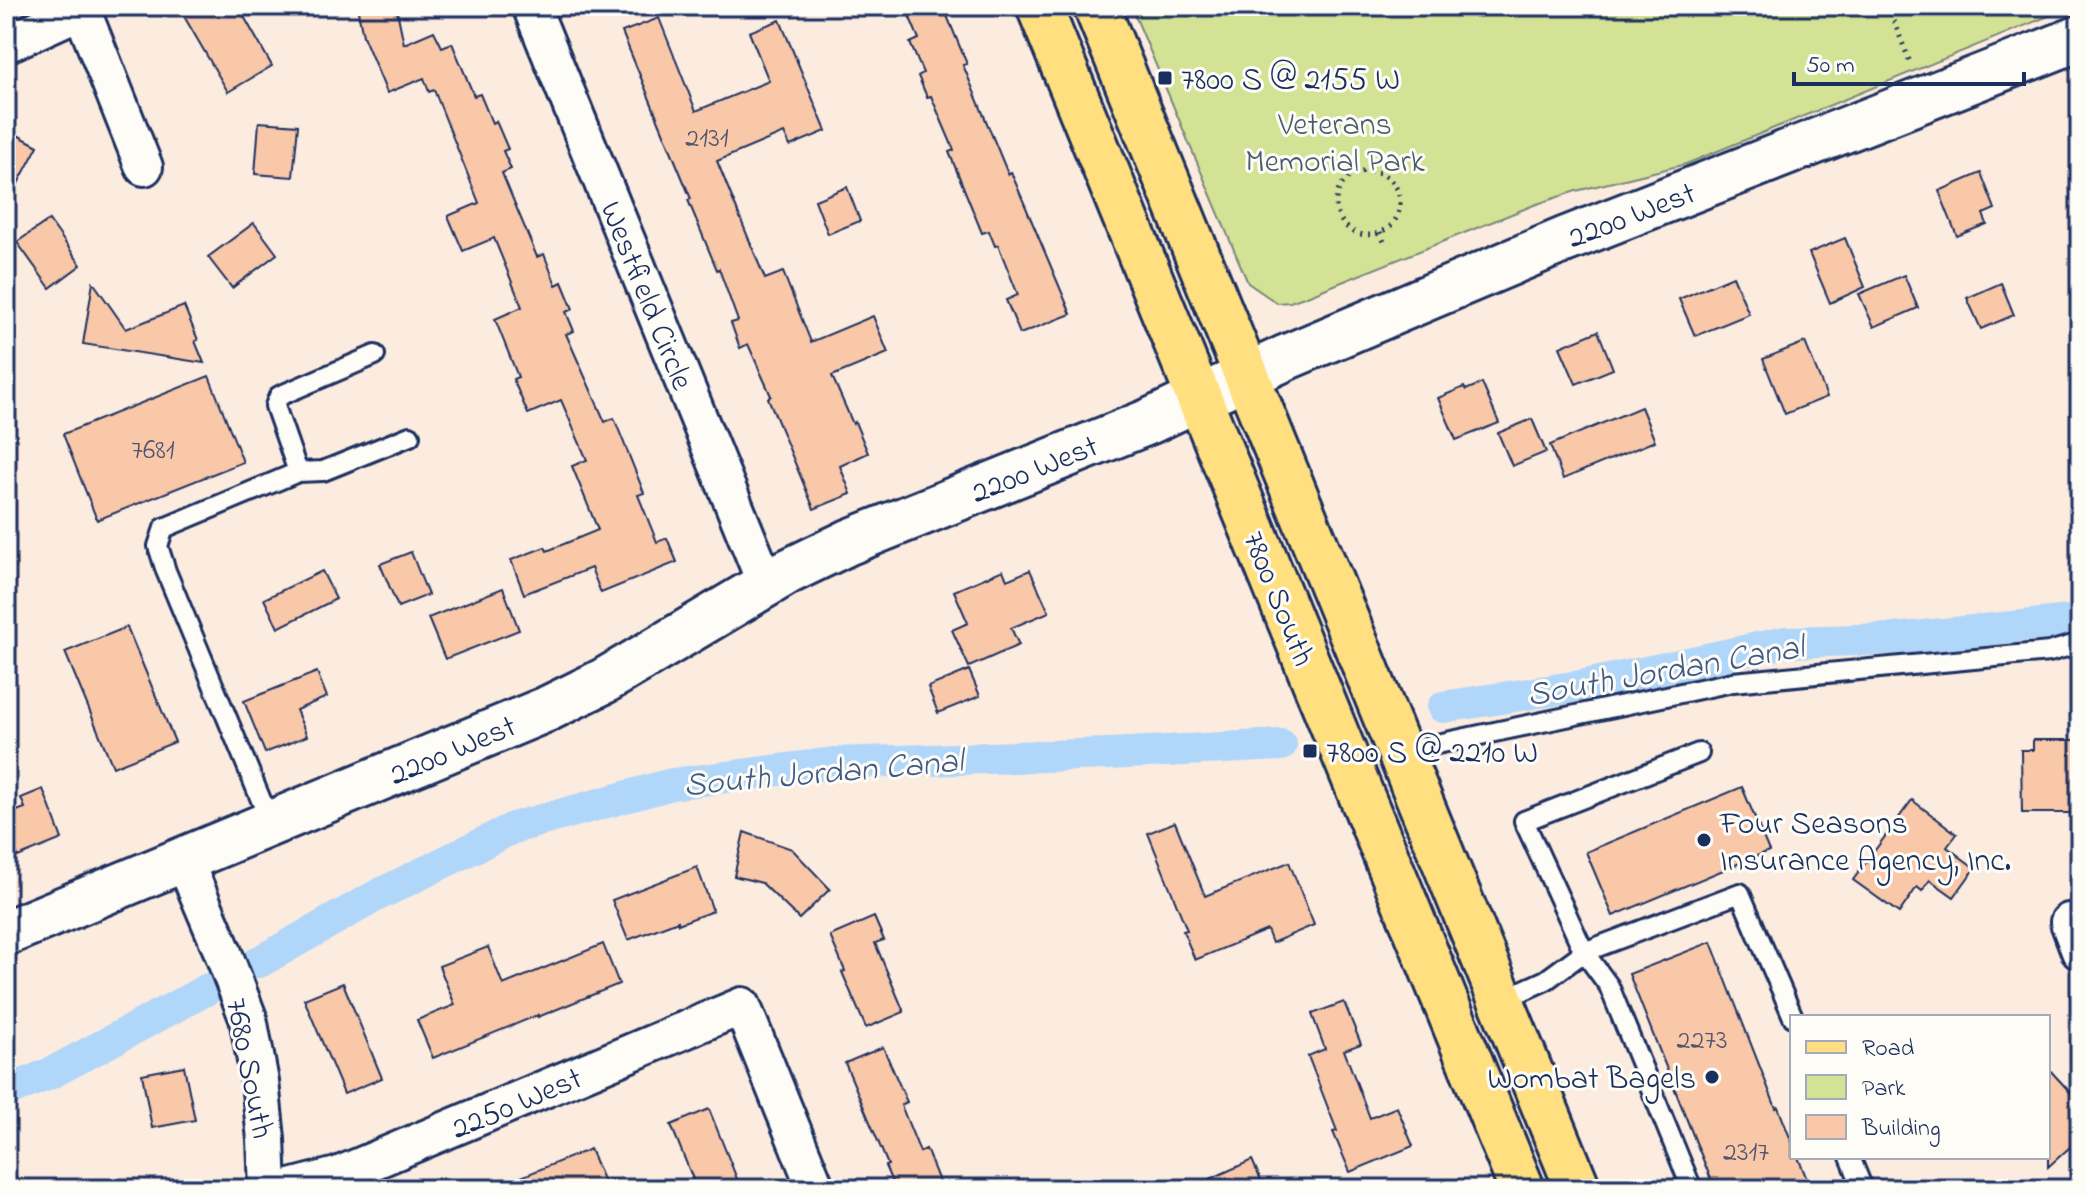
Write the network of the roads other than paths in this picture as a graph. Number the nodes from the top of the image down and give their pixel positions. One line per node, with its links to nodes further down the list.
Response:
1 (531, 6): 13 (street, Westfield Circle)
2 (1039, 6): 10 (main road, 7800 South)
3 (1096, 6): 9 (main road, 7800 South)
4 (80, 8): 6 (street); 7 (street)
5 (2080, 38): 9 (street, 2200 West)
6 (6, 44)
7 (144, 167)
8 (375, 355): 12 (lane)
9 (1247, 376): 10 (street, 2200 West); 15 (main road, 7800 South)
10 (1199, 398): 13 (street, 2200 West); 27 (main road, 7800 South)
11 (410, 436): 12 (lane)
12 (298, 472): 17 (lane)
13 (766, 584): 17 (street, 2200 West)
14 (2080, 643): 15 (lane)
15 (1399, 752): 21 (main road, 7800 South)
16 (1699, 753): 20 (lane)
17 (271, 824): 18 (street, 2200 West)
18 (184, 860): 19 (street, 2200 West); 24 (street, 7680 South)
19 (6, 933)
20 (1584, 952): 21 (lane); 22 (lane); 29 (lane)
21 (1502, 1000): 28 (main road, 7800 South)
22 (1792, 1015)
23 (1851, 1159): 30 (lane)
24 (268, 1189)
25 (287, 1189): 26 (street, 2250 West)
26 (816, 1189)
27 (1522, 1189)
28 (1578, 1189)
29 (1692, 1189)
30 (1863, 1189)

